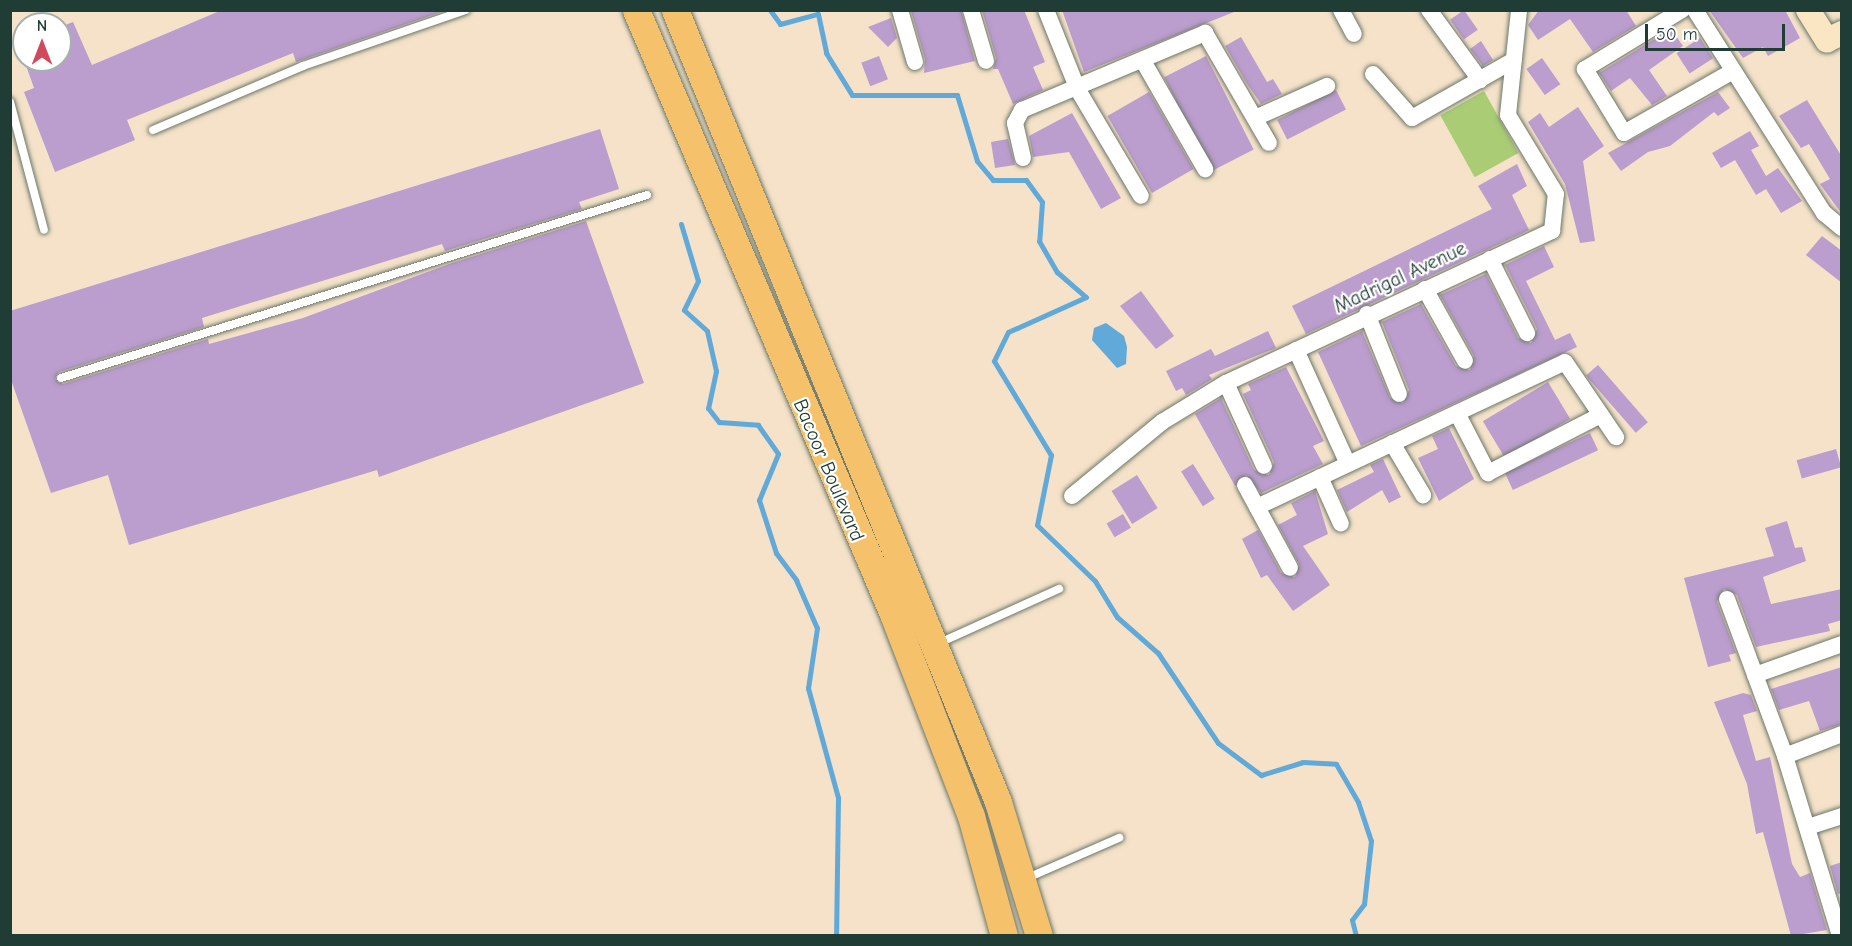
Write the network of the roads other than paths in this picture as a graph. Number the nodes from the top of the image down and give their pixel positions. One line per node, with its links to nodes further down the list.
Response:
1 (466, 10): 26 (lane)
2 (636, 10): 68 (main road, Bacoor Boulevard)
3 (675, 10): 59 (main road, Bacoor Boulevard)
4 (900, 10): 18 (street)
5 (971, 10): 16 (street)
6 (1046, 10): 23 (street)
7 (1341, 10): 14 (street)
8 (1429, 10): 21 (street)
9 (1519, 10): 15 (street, Madrigal Avenue)
10 (1682, 10): 19 (street)
11 (1695, 10): 19 (street)
12 (1808, 10): 13 (street)
13 (1842, 33)
14 (1354, 34)
15 (1514, 60): 21 (street); 34 (street, Madrigal Avenue)
16 (986, 61)
17 (1143, 61): 23 (street); 25 (street); 29 (street)
18 (915, 62)
19 (1733, 71): 32 (street)
20 (1373, 74): 21 (street)
21 (1480, 80)
22 (1327, 86): 25 (street)
23 (1078, 90): 28 (street); 31 (street)
24 (10, 102): 33 (lane)
25 (1255, 118): 27 (street)
26 (153, 130)
27 (1269, 143)
28 (1023, 158)
29 (1205, 169)
30 (647, 195): 40 (lane)
31 (1141, 196)
32 (1842, 228)
33 (44, 230)
34 (1490, 259): 35 (street, Madrigal Avenue); 37 (street)
35 (1425, 289): 36 (street, Madrigal Avenue); 39 (street)
36 (1367, 314): 38 (street, Madrigal Avenue); 42 (street)
37 (1527, 333)
38 (1296, 350): 41 (street, Madrigal Avenue); 47 (street)
39 (1465, 361)
40 (60, 378)
41 (1226, 383): 48 (street); 52 (street, Madrigal Avenue)
42 (1399, 394)
43 (1457, 413): 44 (street); 44 (street); 46 (street)
44 (1601, 415): 45 (street)
45 (1616, 437)
46 (1392, 443): 47 (street); 51 (street)
47 (1348, 464): 49 (street)
48 (1264, 466)
49 (1320, 477): 53 (street); 54 (street)
50 (1245, 485): 53 (street)
51 (1423, 495)
52 (1072, 496)
53 (1257, 507): 55 (street)
54 (1341, 524)
55 (1290, 568)
56 (1059, 589): 59 (lane)
57 (1727, 599): 60 (street)
58 (1842, 644): 60 (street)
59 (934, 645): 66 (main road, Bacoor Boulevard)
60 (1755, 675): 62 (street)
61 (1842, 735): 62 (street)
62 (1785, 756): 64 (street)
63 (1842, 816): 64 (street)
64 (1808, 827): 67 (street)
65 (1119, 838): 66 (lane)
66 (1024, 879): 69 (main road, Bacoor Boulevard)
67 (1838, 909): 70 (street)
68 (1004, 936)
69 (1039, 936)
70 (1840, 936)

